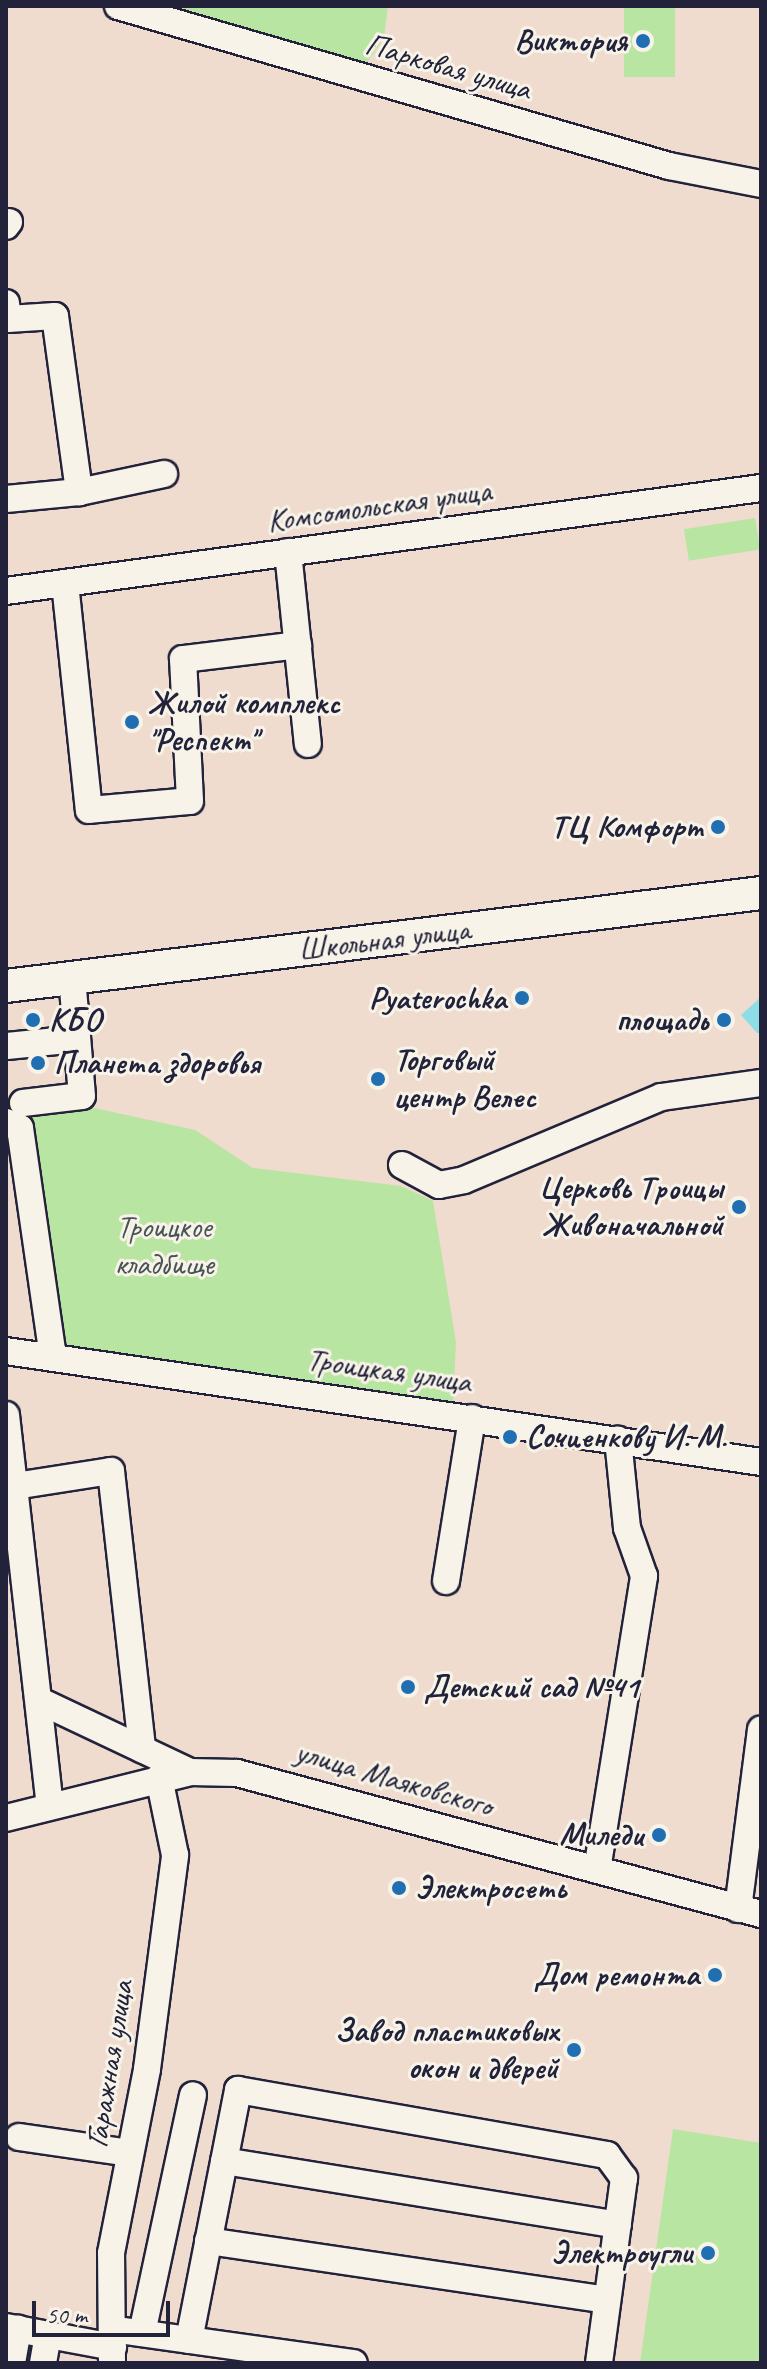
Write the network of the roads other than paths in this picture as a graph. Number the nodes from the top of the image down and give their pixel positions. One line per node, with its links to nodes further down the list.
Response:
1 (118, 6): 2 (street, Парковая улица)
2 (761, 184)
3 (6, 303): 6 (street)
4 (164, 474): 6 (street)
5 (761, 488): 8 (street, Комсомольская улица)
6 (79, 492): 7 (street)
7 (6, 499)
8 (288, 552): 9 (street, Комсомольская улица); 11 (street)
9 (65, 583): 10 (street, Комсомольская улица); 11 (street)
10 (6, 591)
11 (298, 645): 12 (street)
12 (308, 744)
13 (761, 893): 14 (main road, Школьная улица)
14 (72, 978): 15 (main road, Школьная улица); 16 (street)
15 (6, 986)
16 (77, 1039): 17 (street); 19 (street)
17 (7, 1046)
18 (761, 1083): 20 (street)
19 (14, 1112): 22 (street)
20 (402, 1165)
21 (6, 1351): 22 (street, Троицкая улица)
22 (53, 1357): 24 (street, Троицкая улица)
23 (6, 1415): 27 (street)
24 (472, 1418): 25 (street, Троицкая улица); 28 (street)
25 (618, 1439): 26 (street, Троицкая улица); 36 (street)
26 (761, 1462)
27 (13, 1501): 29 (street); 31 (street)
28 (446, 1581)
29 (40, 1701): 31 (street); 34 (street)
30 (761, 1729): 37 (street)
31 (142, 1749): 32 (street)
32 (190, 1772): 33 (street, улица Маяковского); 36 (street, улица Маяковского)
33 (159, 1778): 34 (street, улица Маяковского); 40 (street, Гаражная улица)
34 (50, 1805): 35 (street, улица Маяковского)
35 (6, 1818)
36 (597, 1870): 37 (street, улица Маяковского)
37 (749, 1911)
38 (193, 2095): 46 (street)
39 (19, 2137): 40 (street)
40 (130, 2153): 49 (street, Гаражная улица)
41 (224, 2161): 42 (street); 42 (street); 43 (street)
42 (618, 2225): 44 (street)
43 (208, 2241): 44 (street); 48 (street)
44 (607, 2300): 54 (street)
45 (12, 2328): 47 (street); 51 (street)
46 (142, 2333): 48 (street); 49 (street)
47 (48, 2335): 50 (street); 52 (street)
48 (189, 2340): 53 (street)
49 (113, 2346): 50 (street)
50 (74, 2351)
51 (12, 2363)
52 (43, 2363)
53 (354, 2363)
54 (599, 2363)

